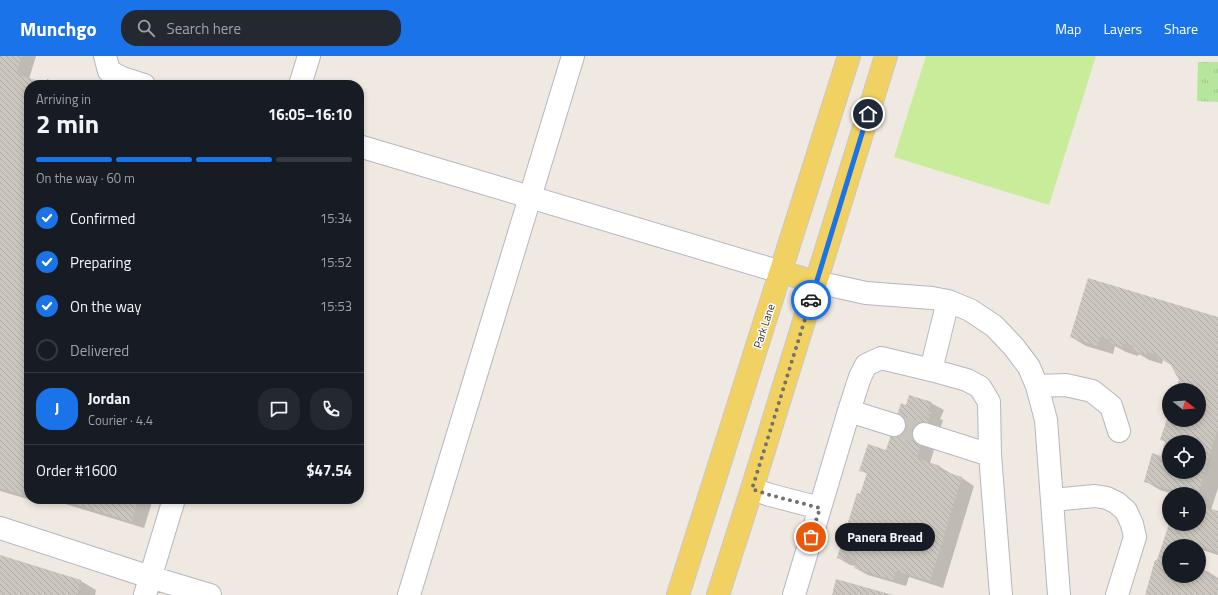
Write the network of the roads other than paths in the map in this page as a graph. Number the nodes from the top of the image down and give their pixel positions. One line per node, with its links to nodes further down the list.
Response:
1 (105, 56): 6 (lane)
2 (309, 56): 7 (lane)
3 (573, 56): 9 (lane)
4 (849, 56): 10 (main road, Park Lane)
5 (886, 56): 11 (main road)
6 (128, 80)
7 (302, 80)
8 (364, 147): 9 (lane)
9 (530, 197): 10 (lane); 28 (lane)
10 (781, 272): 11 (main road); 26 (main road, Park Lane)
11 (816, 282): 12 (lane); 20 (main road)
12 (948, 301): 13 (lane); 14 (lane)
13 (930, 370): 15 (lane); 19 (lane)
14 (1037, 386): 17 (lane); 21 (lane)
15 (849, 411): 16 (lane); 23 (lane)
16 (894, 425)
17 (1119, 431)
18 (924, 434): 19 (lane)
19 (990, 455): 31 (lane)
20 (752, 489): 23 (lane); 29 (main road)
21 (1052, 500): 32 (lane); 33 (lane)
22 (173, 504): 25 (lane)
23 (820, 508): 30 (lane)
24 (0, 528): 25 (lane)
25 (148, 586): 27 (lane)
26 (682, 591)
27 (210, 595)
28 (409, 595)
29 (718, 595)
30 (794, 595)
31 (1002, 595)
32 (1059, 595)
33 (1117, 595)

